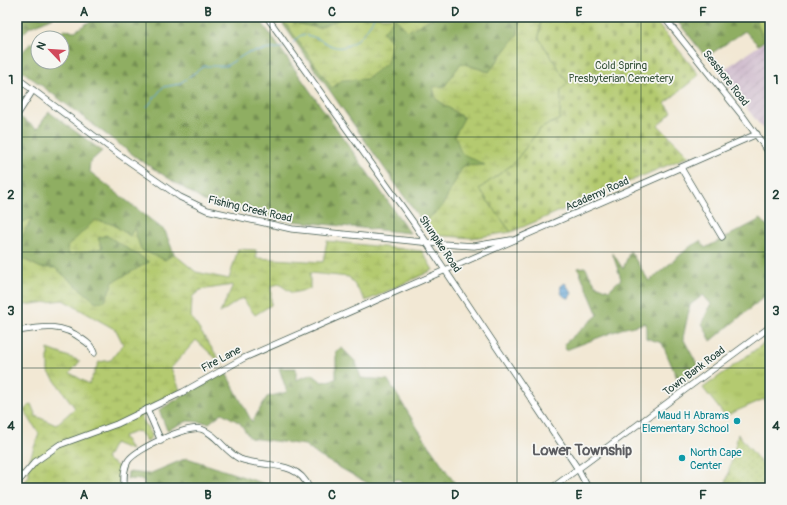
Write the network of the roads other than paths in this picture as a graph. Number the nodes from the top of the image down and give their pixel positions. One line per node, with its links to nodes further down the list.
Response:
1 (267, 17): 11 (street, Shunpike Road)
2 (664, 17): 6 (street, Seashore Road)
3 (17, 78): 4 (street, Fishing Creek Road)
4 (33, 90): 5 (street); 11 (street, Fishing Creek Road)
5 (17, 114)
6 (757, 134): 7 (street, Seashore Road); 8 (street, Academy Road)
7 (770, 154)
8 (681, 168): 9 (street); 10 (street, Academy Road)
9 (722, 237)
10 (520, 239): 11 (street, Fishing Creek Road); 12 (street, Academy Road)
11 (427, 243): 12 (street, Shunpike Road)
12 (446, 271): 16 (street, Fire Lane); 18 (street, Shunpike Road)
13 (770, 328): 18 (street, Town Bank Road)
14 (17, 331): 15 (street)
15 (94, 353)
16 (147, 409): 17 (street); 20 (street, Fire Lane)
17 (161, 441): 22 (street); 23 (street)
18 (578, 469): 24 (street, Town Bank Road); 25 (street, Shunpike Road)
19 (17, 472): 20 (street)
20 (22, 477): 21 (street, Fire Lane)
21 (17, 483)
22 (124, 488)
23 (310, 488)
24 (552, 488)
25 (588, 488)

